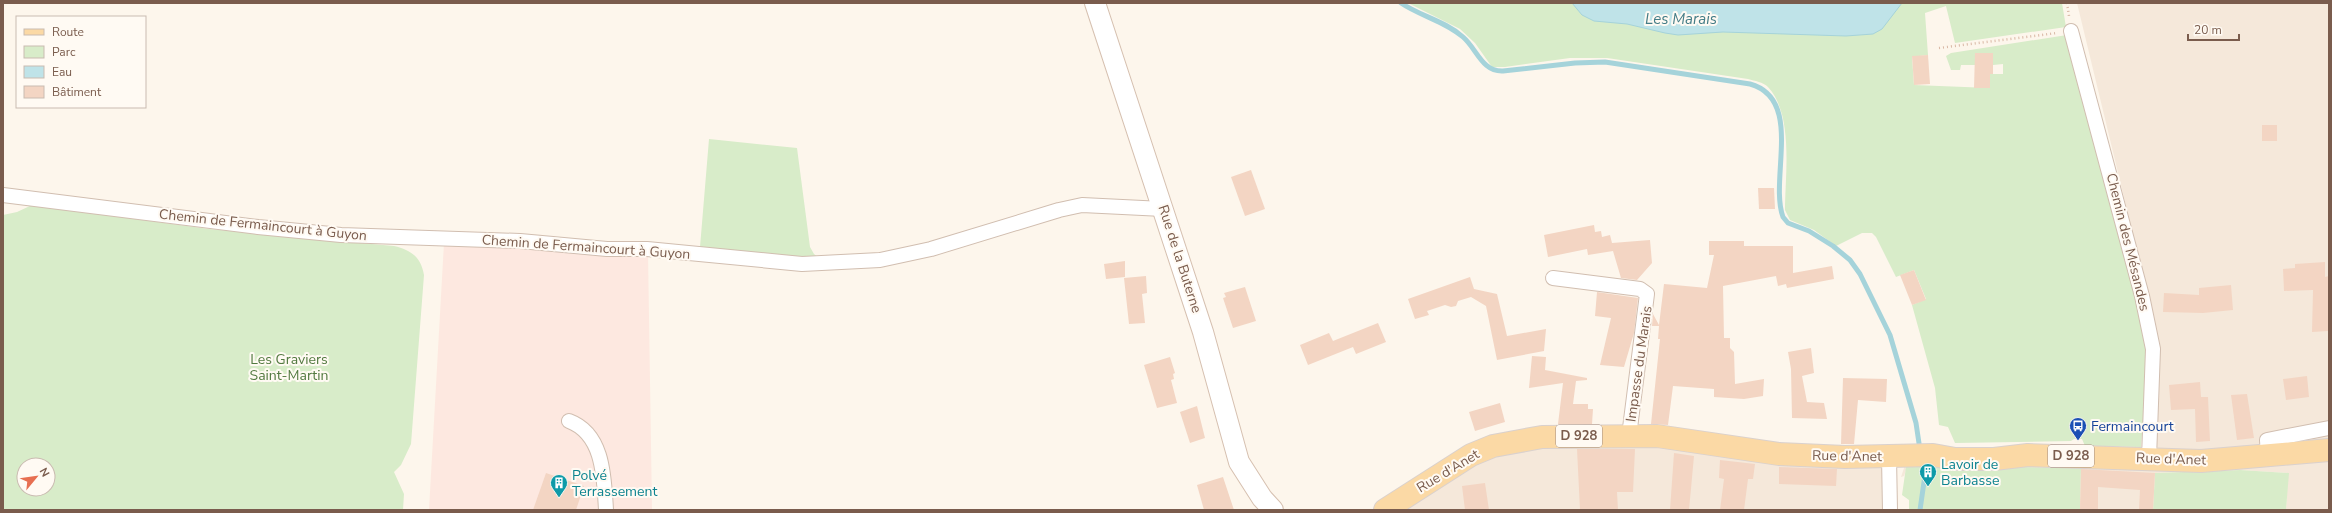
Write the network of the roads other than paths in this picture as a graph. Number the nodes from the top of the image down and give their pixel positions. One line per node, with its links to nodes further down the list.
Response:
1 (1095, 3): 4 (street, Rue de la Buterne)
2 (2071, 31): 12 (street, Chemin des Mésandes)
3 (3, 195): 4 (street, Chemin de Fermaincourt à Guyon)
4 (1163, 208): 15 (street, Rue de la Buterne)
5 (1553, 278): 8 (street, Impasse du Marais)
6 (569, 421): 14 (street)
7 (2329, 428): 11 (street)
8 (1629, 436): 10 (main road, Rue d'Anet / D 928); 13 (main road, Rue d'Anet / D 928)
9 (2329, 450): 11 (main road, Rue d'Anet / D 928)
10 (1897, 456): 12 (main road, Rue d'Anet / D 928); 16 (street)
11 (2268, 456): 12 (main road, Rue d'Anet / D 928)
12 (2149, 458)
13 (1391, 508)
14 (606, 510)
15 (1272, 510)
16 (1890, 510)

